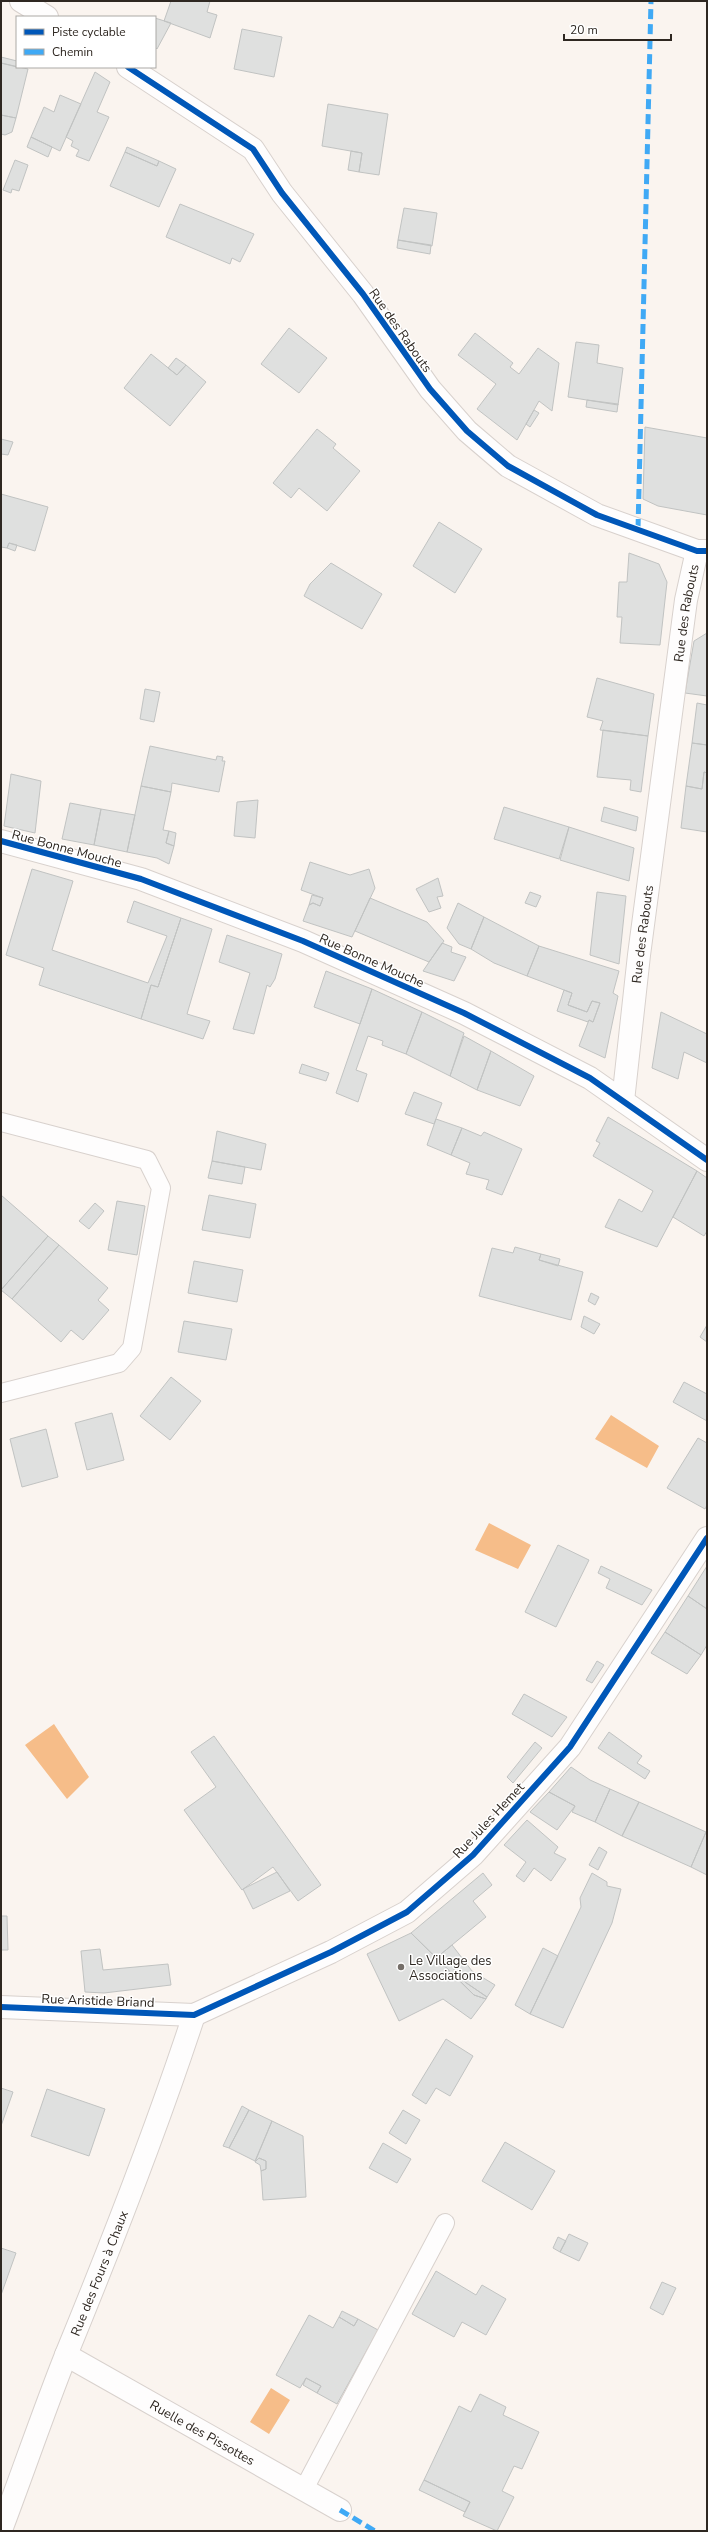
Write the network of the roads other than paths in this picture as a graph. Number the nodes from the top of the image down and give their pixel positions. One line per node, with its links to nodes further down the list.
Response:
1 (21, 1): 2 (street)
2 (45, 16)
3 (130, 68): 4 (street, Rue des Rabouts)
4 (702, 551): 6 (street, Rue des Rabouts)
5 (1, 841): 6 (street, Rue Bonne Mouche)
6 (623, 1101): 8 (street, Rue Bonne Mouche)
7 (1, 1122): 9 (lane)
8 (707, 1160)
9 (1, 1393)
10 (707, 1538): 12 (street, Rue Jules Hemet)
11 (1, 2008): 12 (street, Rue Aristide Briand)
12 (194, 2016): 14 (street, Rue des Fours à Chaux)
13 (445, 2223): 15 (lane)
14 (66, 2355): 15 (street, Ruelle des Pissottes); 17 (street, Rue des Fours à Chaux)
15 (304, 2488): 16 (street, Ruelle des Pissottes)
16 (340, 2510)
17 (1, 2530)

